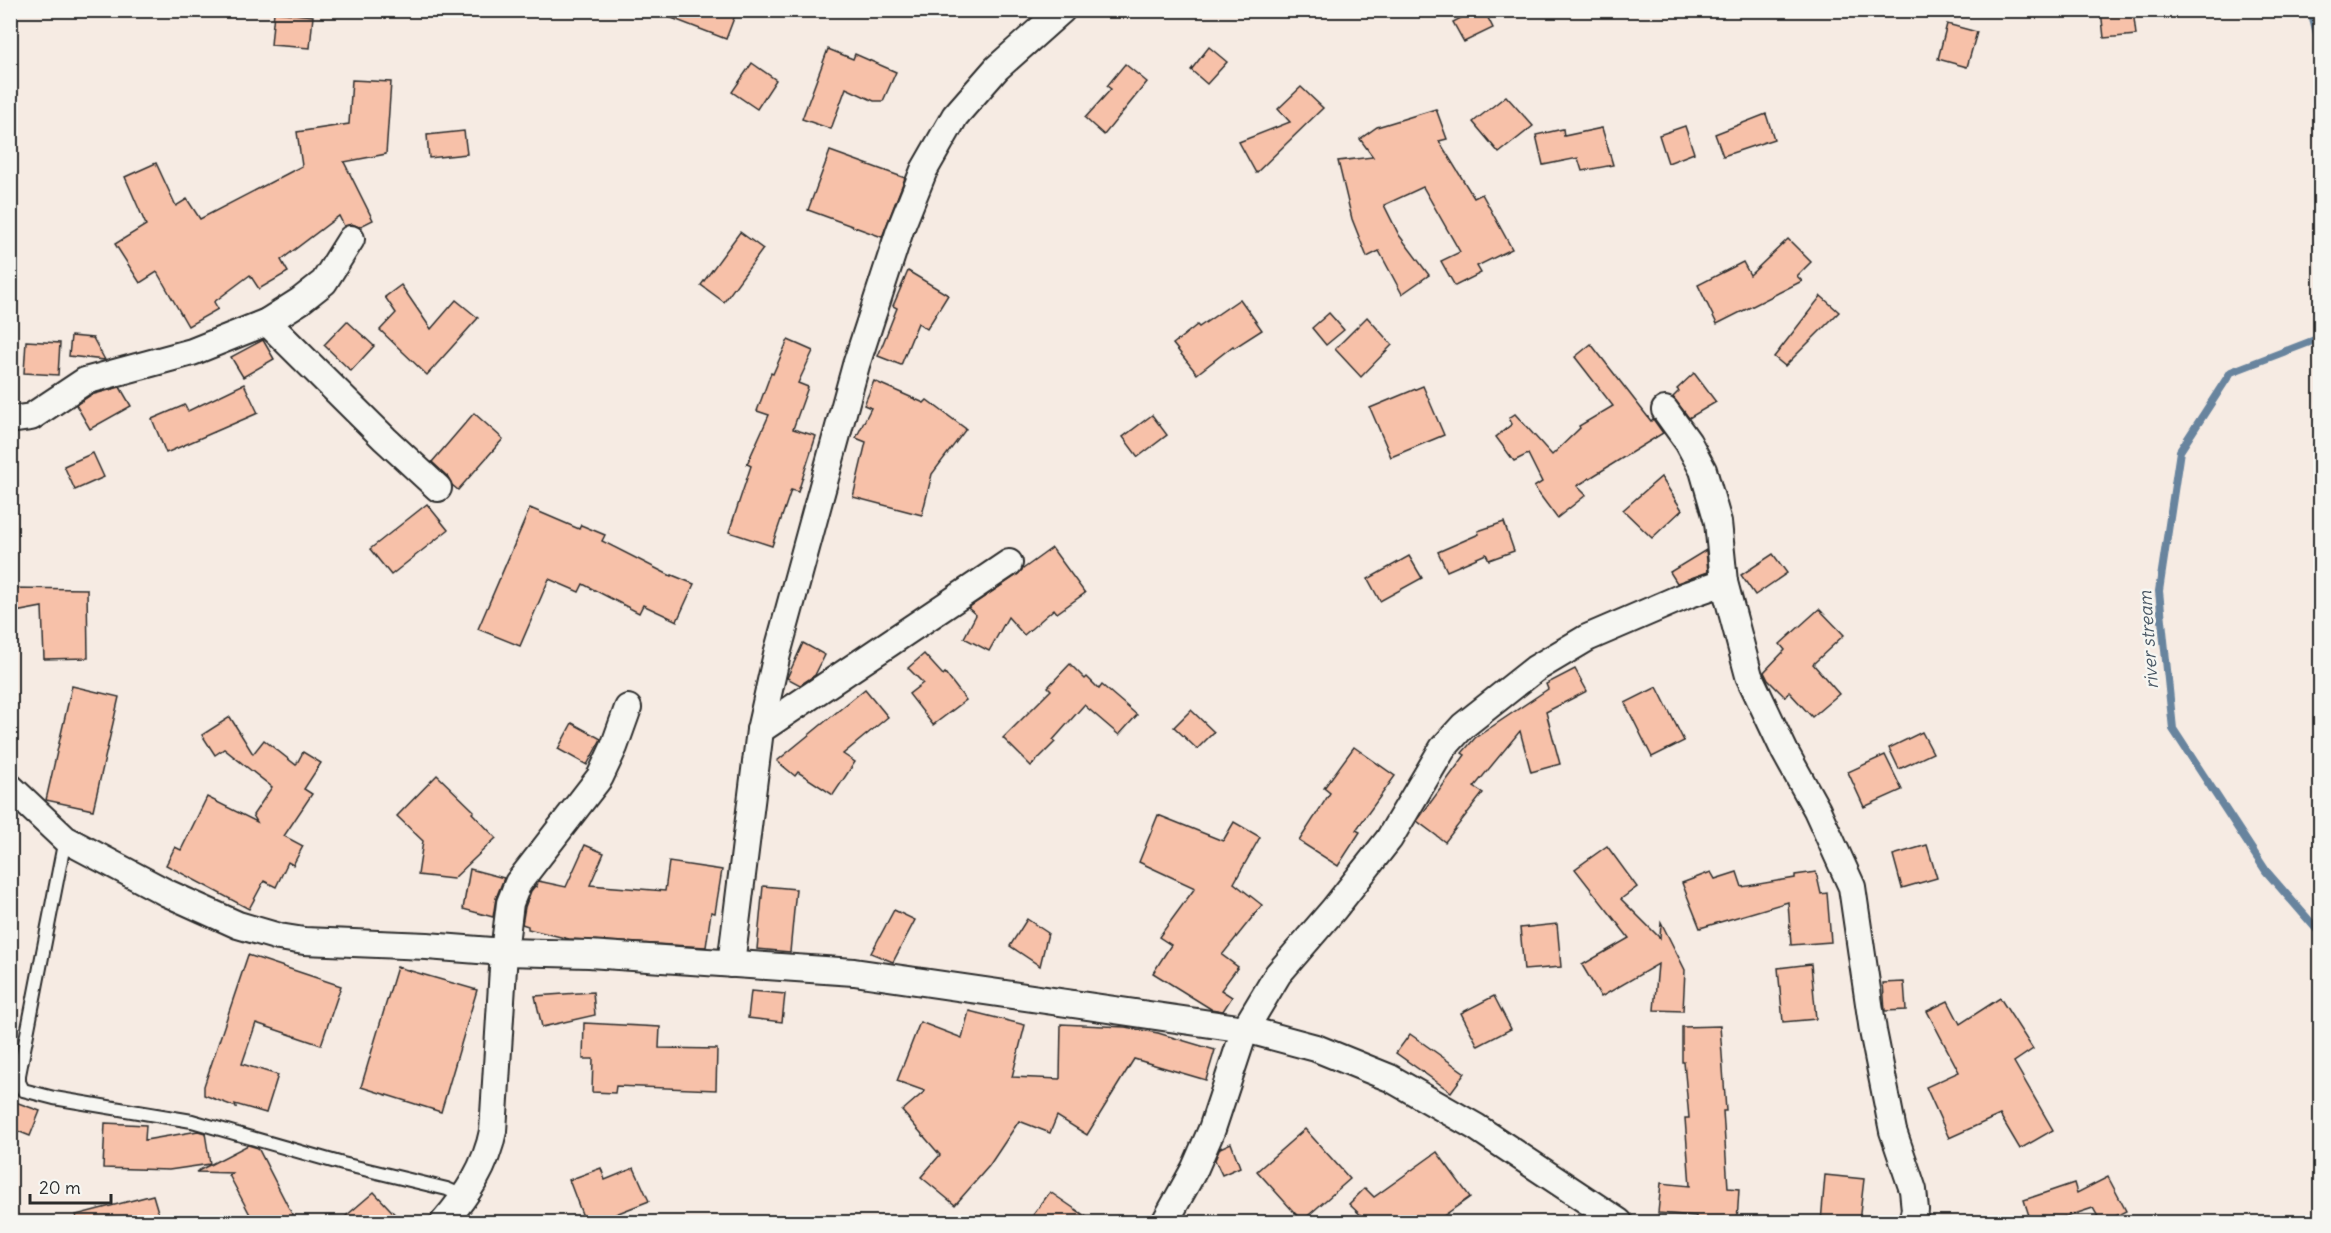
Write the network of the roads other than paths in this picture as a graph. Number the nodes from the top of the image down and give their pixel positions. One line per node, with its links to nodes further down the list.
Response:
1 (1057, 12): 10 (street)
2 (351, 239): 3 (street)
3 (267, 322): 5 (street); 6 (street)
4 (1665, 410): 8 (street)
5 (10, 420)
6 (438, 488)
7 (1009, 563): 10 (street)
8 (1724, 582): 15 (street); 20 (street)
9 (628, 708): 13 (street)
10 (760, 730): 14 (street)
11 (10, 788): 12 (street)
12 (65, 839): 13 (street); 16 (lane)
13 (504, 952): 14 (street); 16 (street)
14 (731, 964): 15 (street)
15 (1245, 1029): 18 (street); 19 (street)
16 (465, 1197): 17 (street)
17 (444, 1222)
18 (1165, 1222)
19 (1619, 1222)
20 (1912, 1222)

